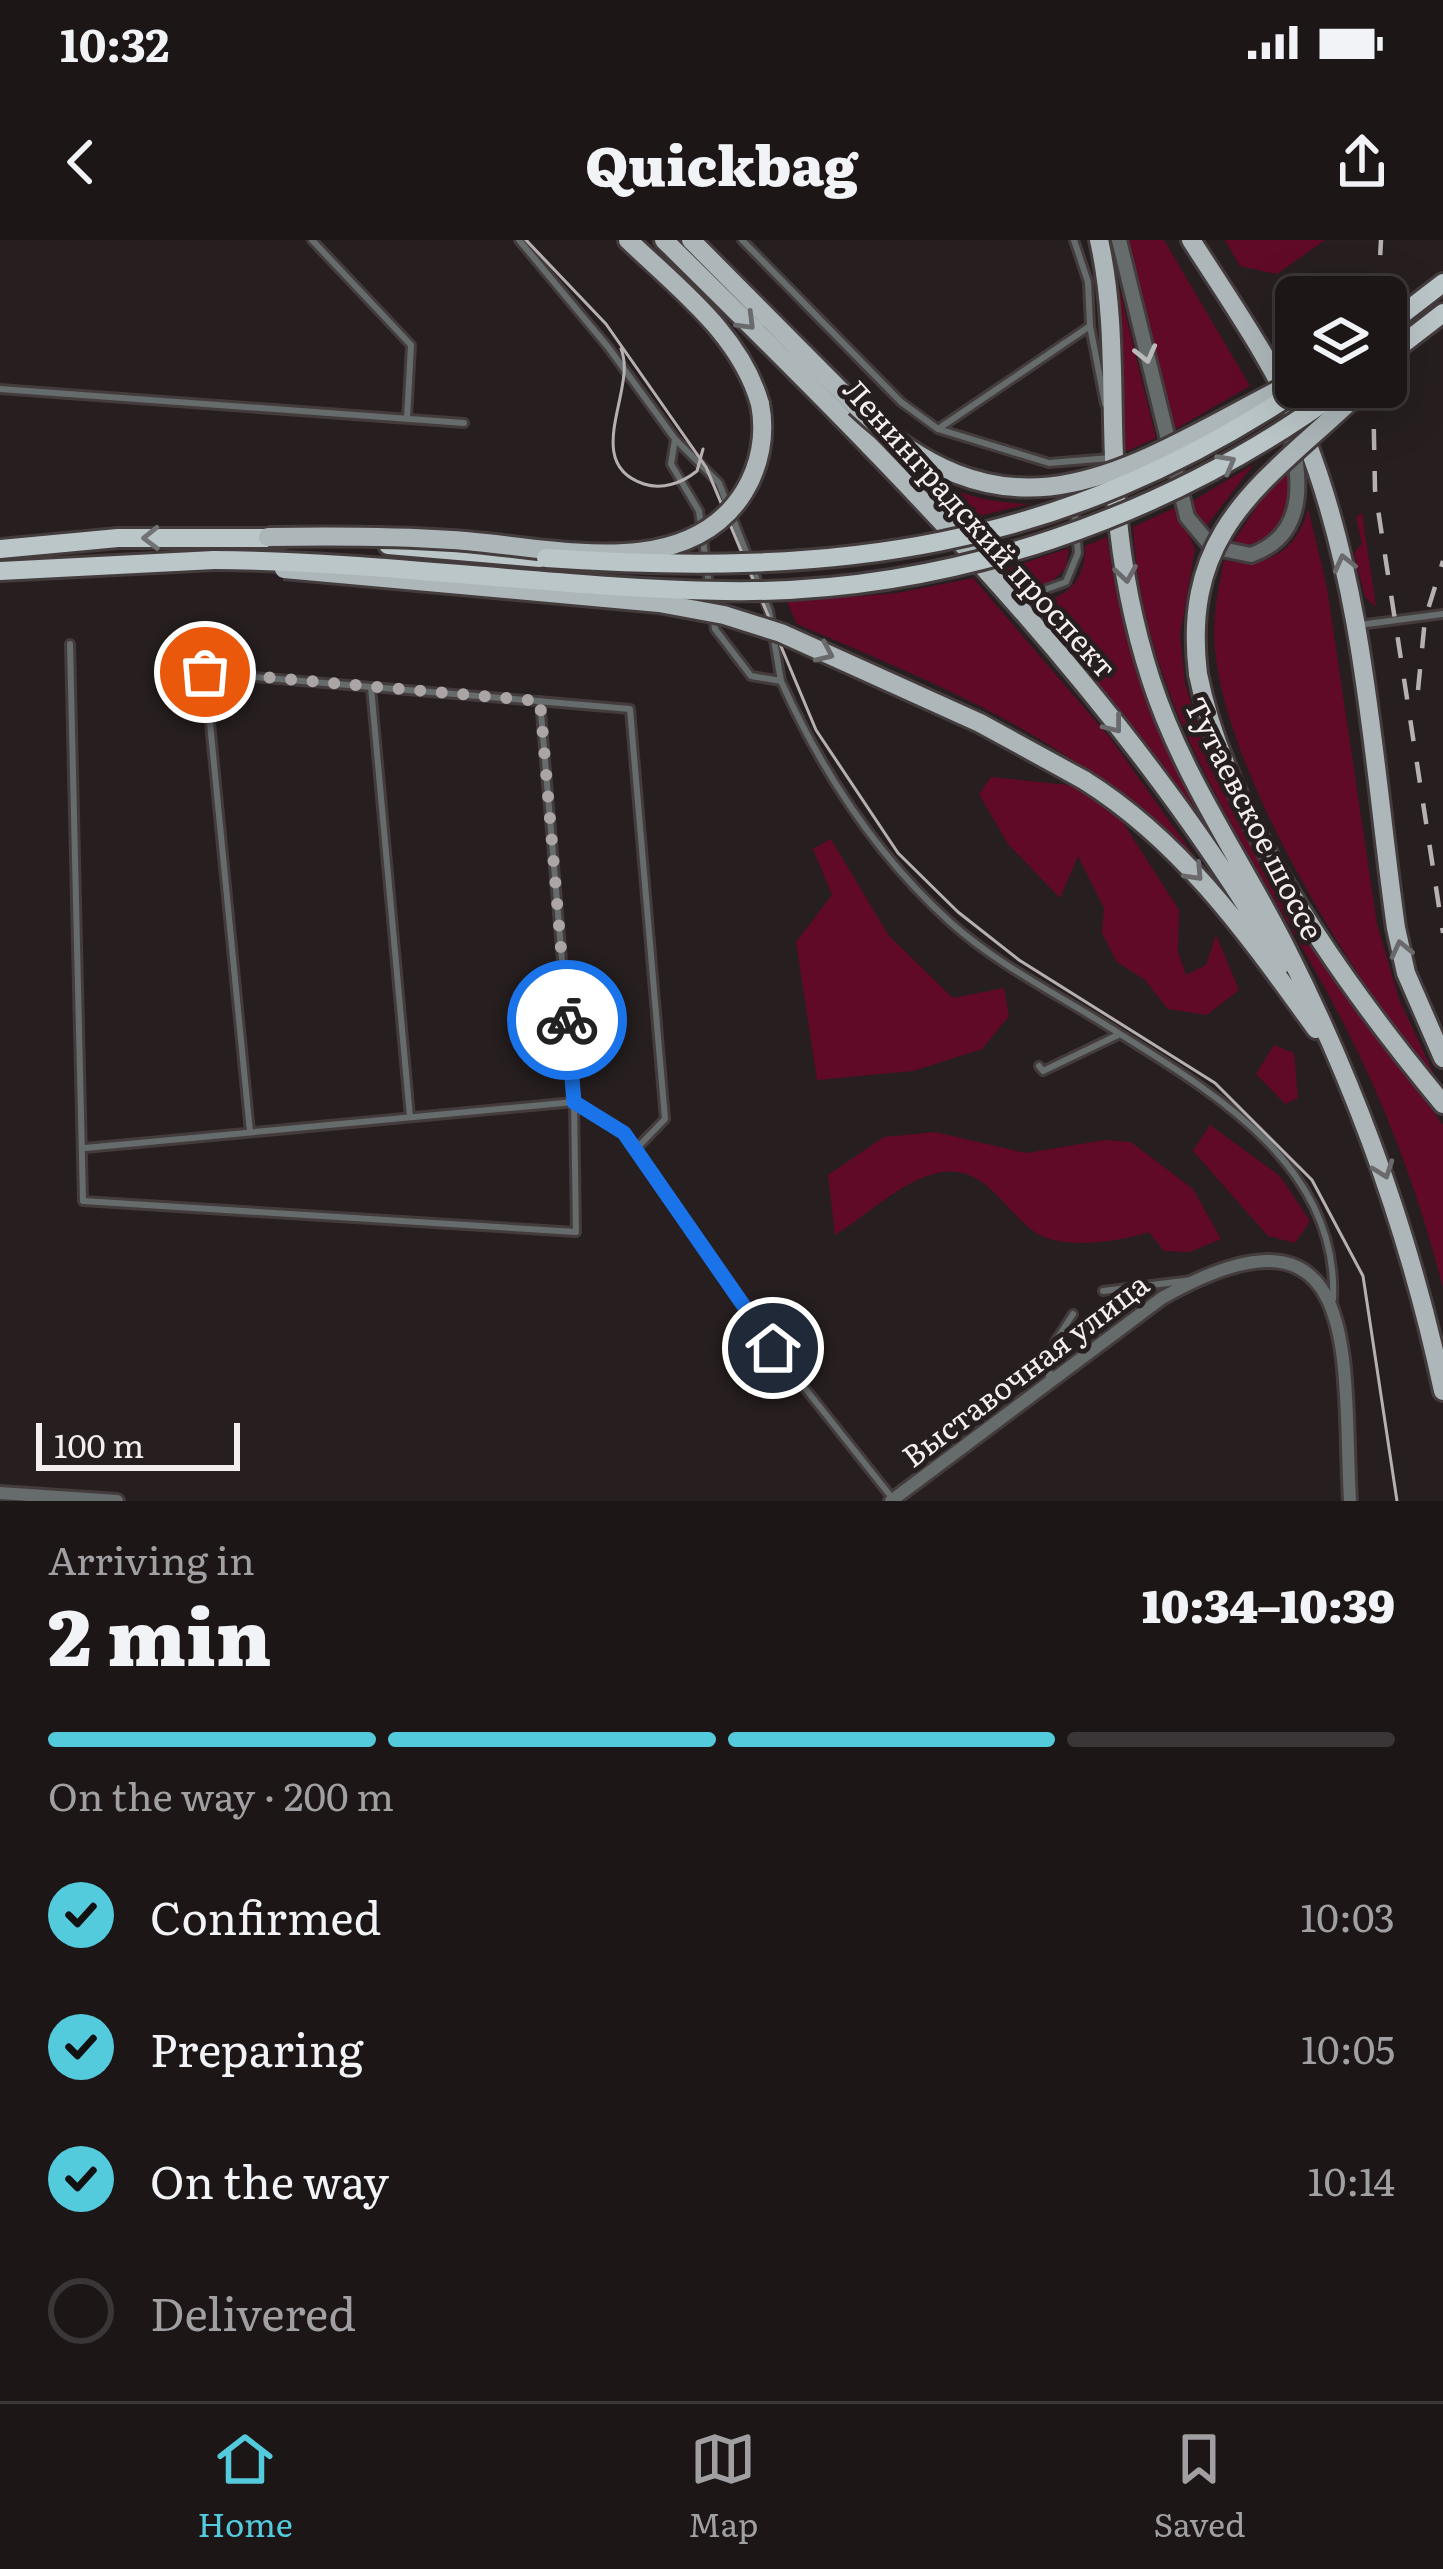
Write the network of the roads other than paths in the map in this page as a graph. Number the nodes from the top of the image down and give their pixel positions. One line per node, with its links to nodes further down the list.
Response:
1 (313, 240): 25 (lane)
2 (519, 240): 29 (lane)
3 (628, 240): 32 (main road, bridge)
4 (664, 240): 36 (main road, Ленинградский проспект, one-way to 36)
5 (691, 240): 19 (main road, Ленинградский проспект, bridge)
6 (742, 240): 27 (lane)
7 (1075, 240): 10 (lane)
8 (1191, 240): 17 (main road)
9 (1107, 243): 10 (lane); 21 (street, one-way to 21); 28 (main road, Тутаевское шоссе)
10 (1088, 282): 14 (lane)
11 (1443, 283): 12 (highway)
12 (1407, 311)
13 (1437, 318): 15 (highway); 16 (main road)
14 (1090, 326): 27 (lane); 28 (lane)
15 (1407, 341)
16 (1407, 347)
17 (1275, 365)
18 (0, 389): 25 (lane)
19 (1275, 389)
20 (1275, 404): 32 (highway, bridge)
21 (1290, 408)
22 (1295, 408): 38 (main road, one-way to 22)
23 (1315, 408): 34 (highway, one-way to 23, bridge)
24 (1341, 408): 50 (main road, bridge)
25 (407, 418): 26 (lane)
26 (464, 423)
27 (938, 429): 31 (lane)
28 (1114, 434): 30 (main road, Тутаевское шоссе)
29 (675, 439): 42 (lane); 42 (lane)
30 (1114, 458): 31 (lane); 47 (main road, Тутаевское шоссе, one-way to 47)
31 (1049, 463): 36 (lane)
32 (268, 537): 33 (highway, one-way to 33)
33 (0, 549)
34 (214, 560): 35 (highway); 47 (main road, one-way to 47, bridge)
35 (0, 571)
36 (984, 571): 47 (main road, Ленинградский проспект, one-way to 47)
37 (1443, 614): 38 (lane)
38 (1356, 625): 46 (main road, one-way to 38)
39 (70, 644): 53 (lane)
40 (173, 670): 41 (lane)
41 (205, 672): 43 (lane); 52 (lane)
42 (782, 681): 45 (lane)
43 (371, 686): 44 (lane); 51 (lane)
44 (540, 701): 49 (lane); 54 (lane)
45 (1120, 1034): 48 (lane); 57 (lane)
46 (1443, 1058)
47 (1340, 1062): 60 (main road, one-way to 60)
48 (1039, 1066)
49 (574, 1102): 51 (lane); 53 (lane); 54 (lane)
50 (1443, 1104)
51 (410, 1118): 52 (lane)
52 (250, 1132): 53 (lane)
53 (84, 1148)
54 (635, 1150): 62 (lane)
55 (1195, 1279): 56 (lane); 57 (street, Выставочная улица); 59 (street, Выставочная улица)
56 (1103, 1292)
57 (1333, 1299): 64 (street)
58 (1073, 1314): 59 (lane)
59 (1048, 1387): 62 (street, Выставочная улица)
60 (1443, 1391)
61 (0, 1493): 63 (street)
62 (892, 1500)
63 (117, 1501)
64 (1350, 1501)

